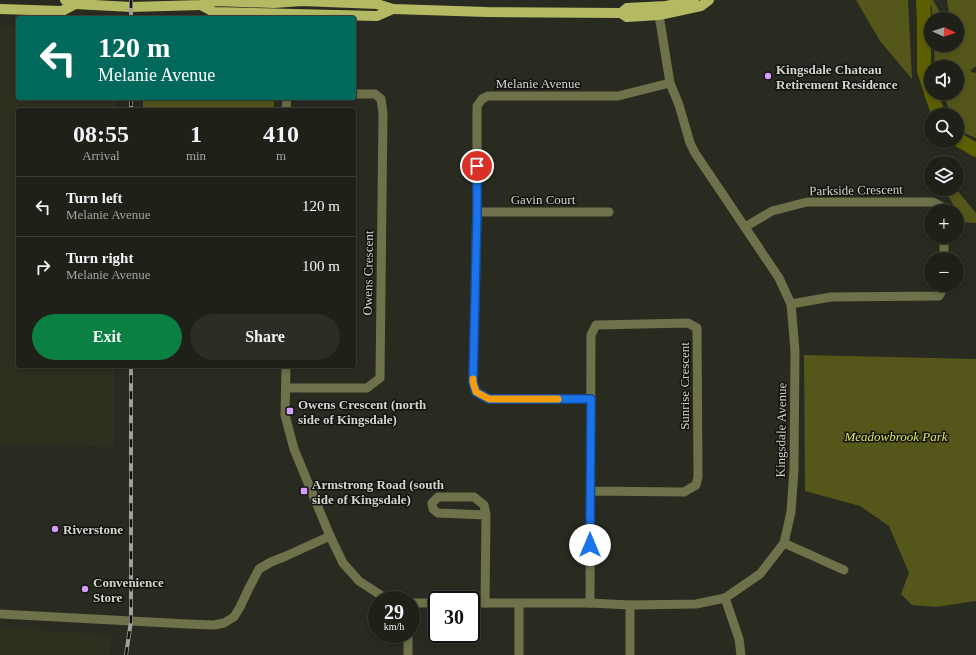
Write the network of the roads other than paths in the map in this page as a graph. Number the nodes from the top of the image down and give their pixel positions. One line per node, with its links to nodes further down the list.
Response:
1 (65, 0): 5 (main road)
2 (694, 0): 7 (main road)
3 (709, 0): 7 (main road)
4 (288, 1): 6 (main road); 9 (main road); 10 (street)
5 (75, 4): 6 (main road); 8 (main road)
6 (201, 6): 10 (main road)
7 (657, 7): 9 (main road); 11 (street, Kingsdale Avenue)
8 (0, 9)
9 (393, 9): 10 (main road)
10 (288, 16)
11 (670, 83): 14 (street, Melanie Avenue); 16 (street, Kingsdale Avenue)
12 (356, 94): 20 (street, Owens Crescent)
13 (937, 204): 16 (street, Parkside Crescent)
14 (477, 212): 15 (street, Gavin Court); 21 (street, Melanie Avenue)
15 (610, 212)
16 (745, 227): 18 (street, Kingsdale Avenue)
17 (941, 292): 18 (street)
18 (791, 304): 25 (street, Kingsdale Avenue)
19 (286, 368): 20 (street)
20 (286, 388): 24 (street)
21 (591, 399): 22 (street, Sunrise Crescent); 22 (street, Sunrise Crescent)
22 (591, 491): 32 (street, Sunrise Crescent)
23 (486, 515): 23 (street); 30 (street)
24 (330, 536): 27 (street); 34 (street)
25 (784, 543): 26 (street); 28 (street, Kingsdale Avenue)
26 (844, 570)
27 (374, 591)
28 (725, 598): 33 (street, Kingsdale Avenue); 39 (street)
29 (480, 603): 30 (street, Kingsdale Avenue)
30 (485, 603): 31 (street, Kingsdale Avenue)
31 (519, 604): 32 (street, Kingsdale Avenue); 37 (street)
32 (590, 604): 33 (street, Kingsdale Avenue)
33 (630, 605): 38 (street)
34 (0, 614)
35 (408, 643): 36 (street)
36 (408, 655)
37 (519, 655)
38 (630, 655)
39 (741, 655)

